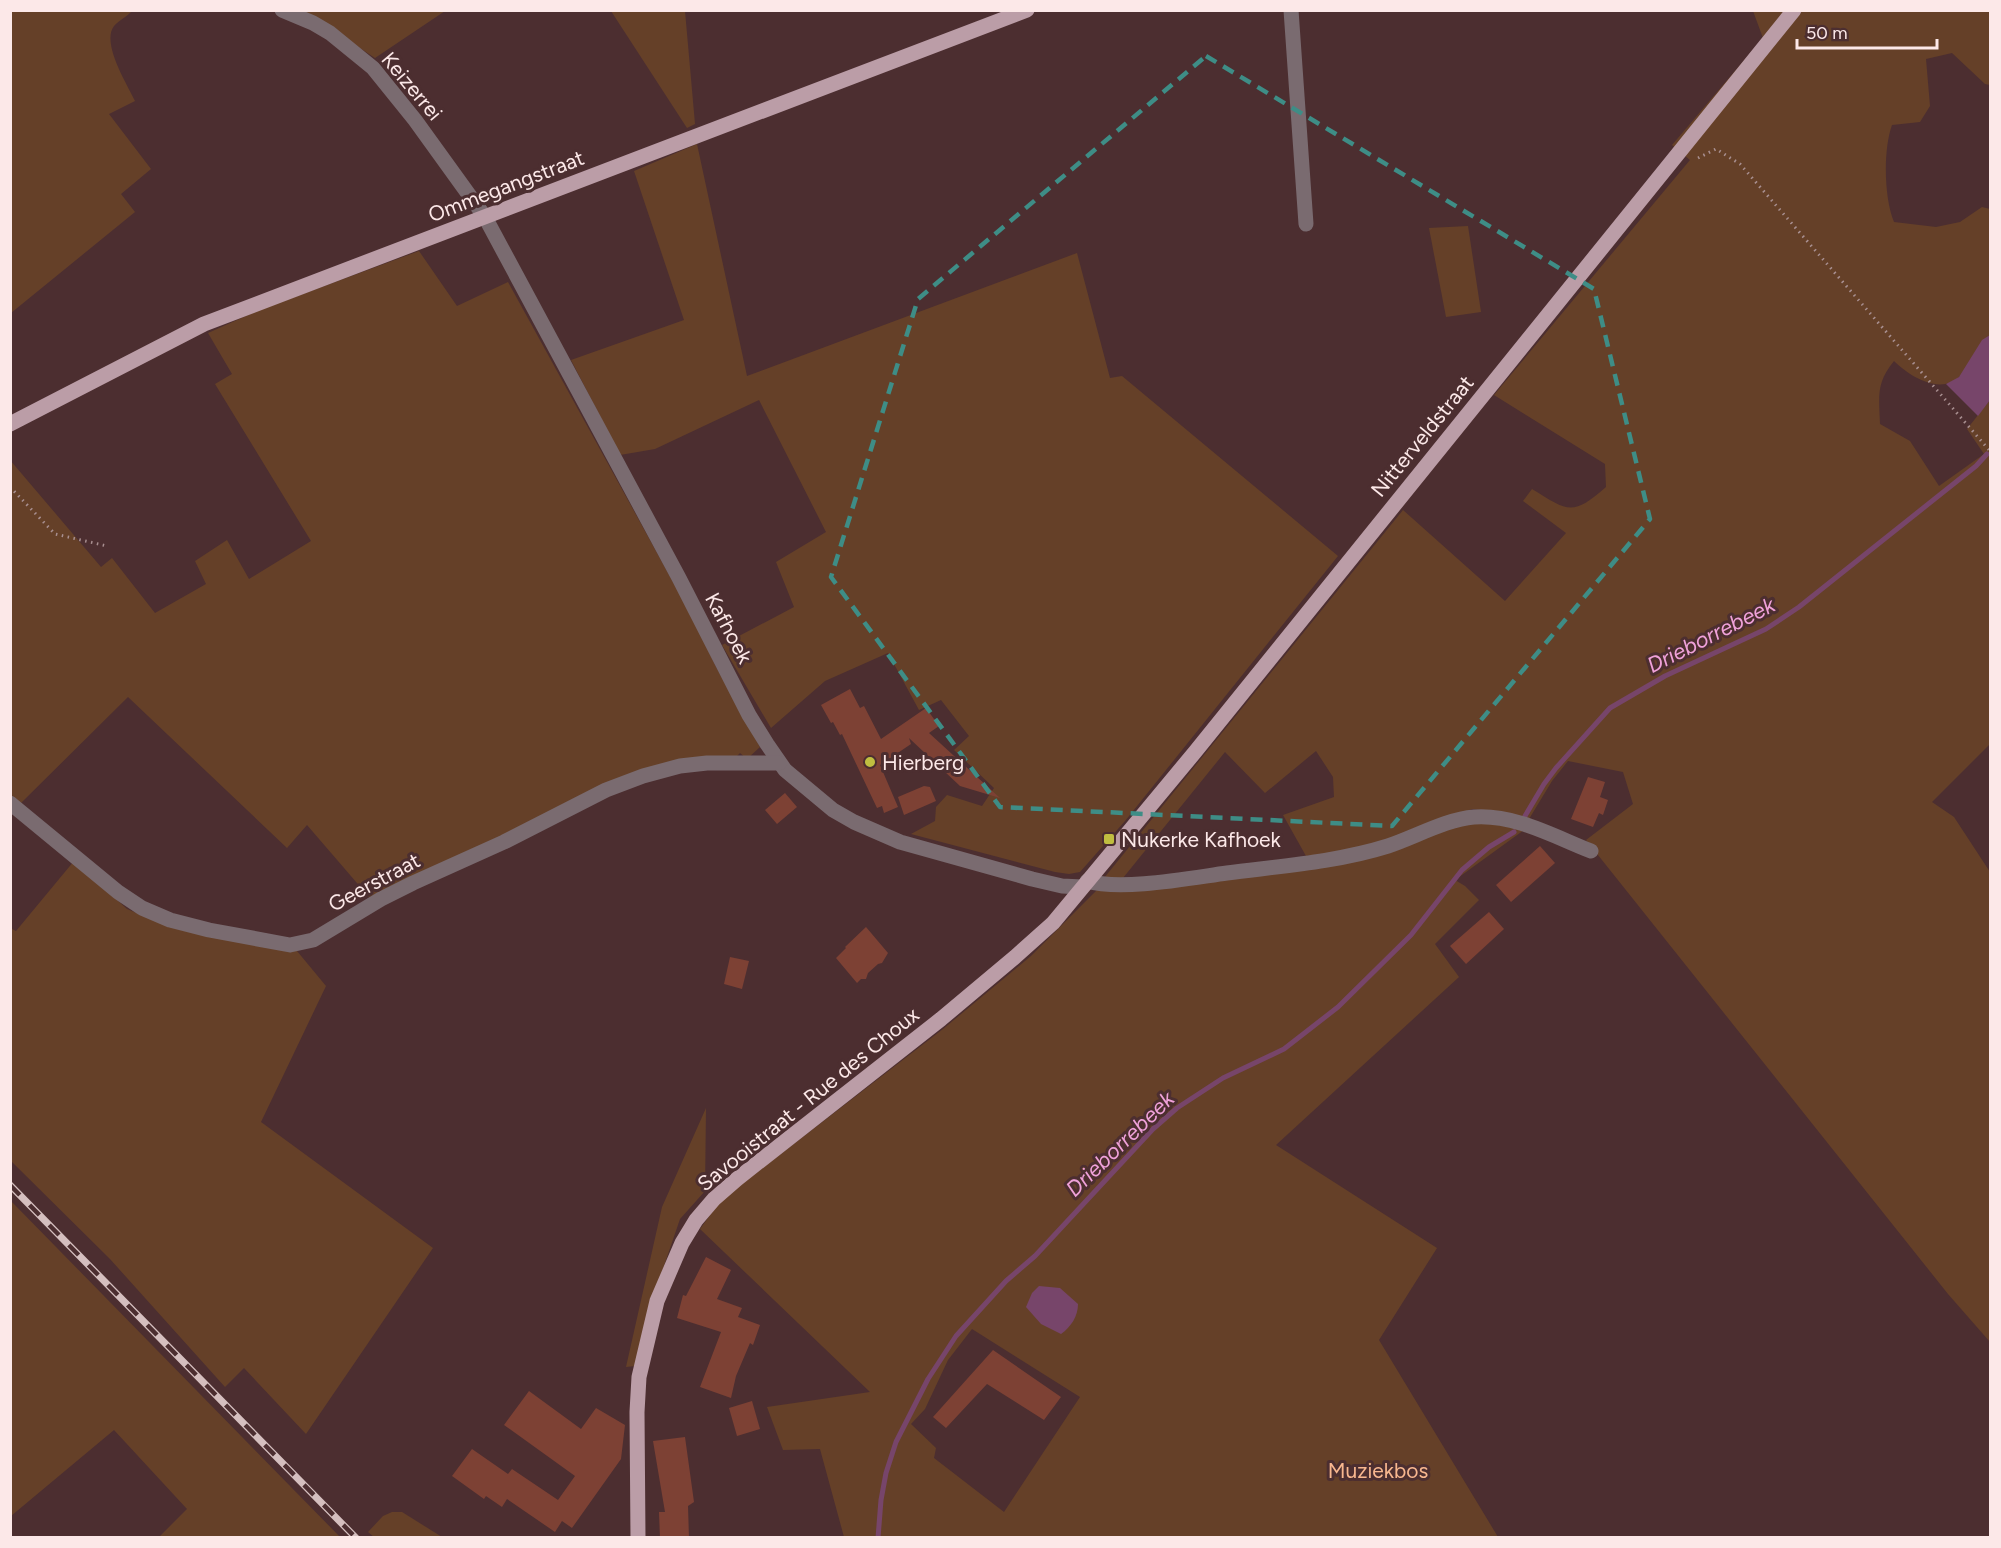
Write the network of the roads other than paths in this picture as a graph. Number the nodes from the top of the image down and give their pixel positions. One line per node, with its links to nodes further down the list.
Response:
1 (282, 10): 5 (street, Keizerrei)
2 (1027, 10): 5 (main road, Ommegangstraat)
3 (1290, 10): 6 (street)
4 (1794, 10): 11 (main road, Nitterveldstraat)
5 (485, 217): 7 (main road, Ommegangstraat); 8 (street, Kafhoek)
6 (1306, 224)
7 (10, 424)
8 (779, 763): 9 (street, Geerstraat); 11 (street, Kafhoek)
9 (10, 802)
10 (1591, 851): 11 (street)
11 (1084, 884): 12 (main road, Savooistraat - Rue des Choux)
12 (638, 1538)

